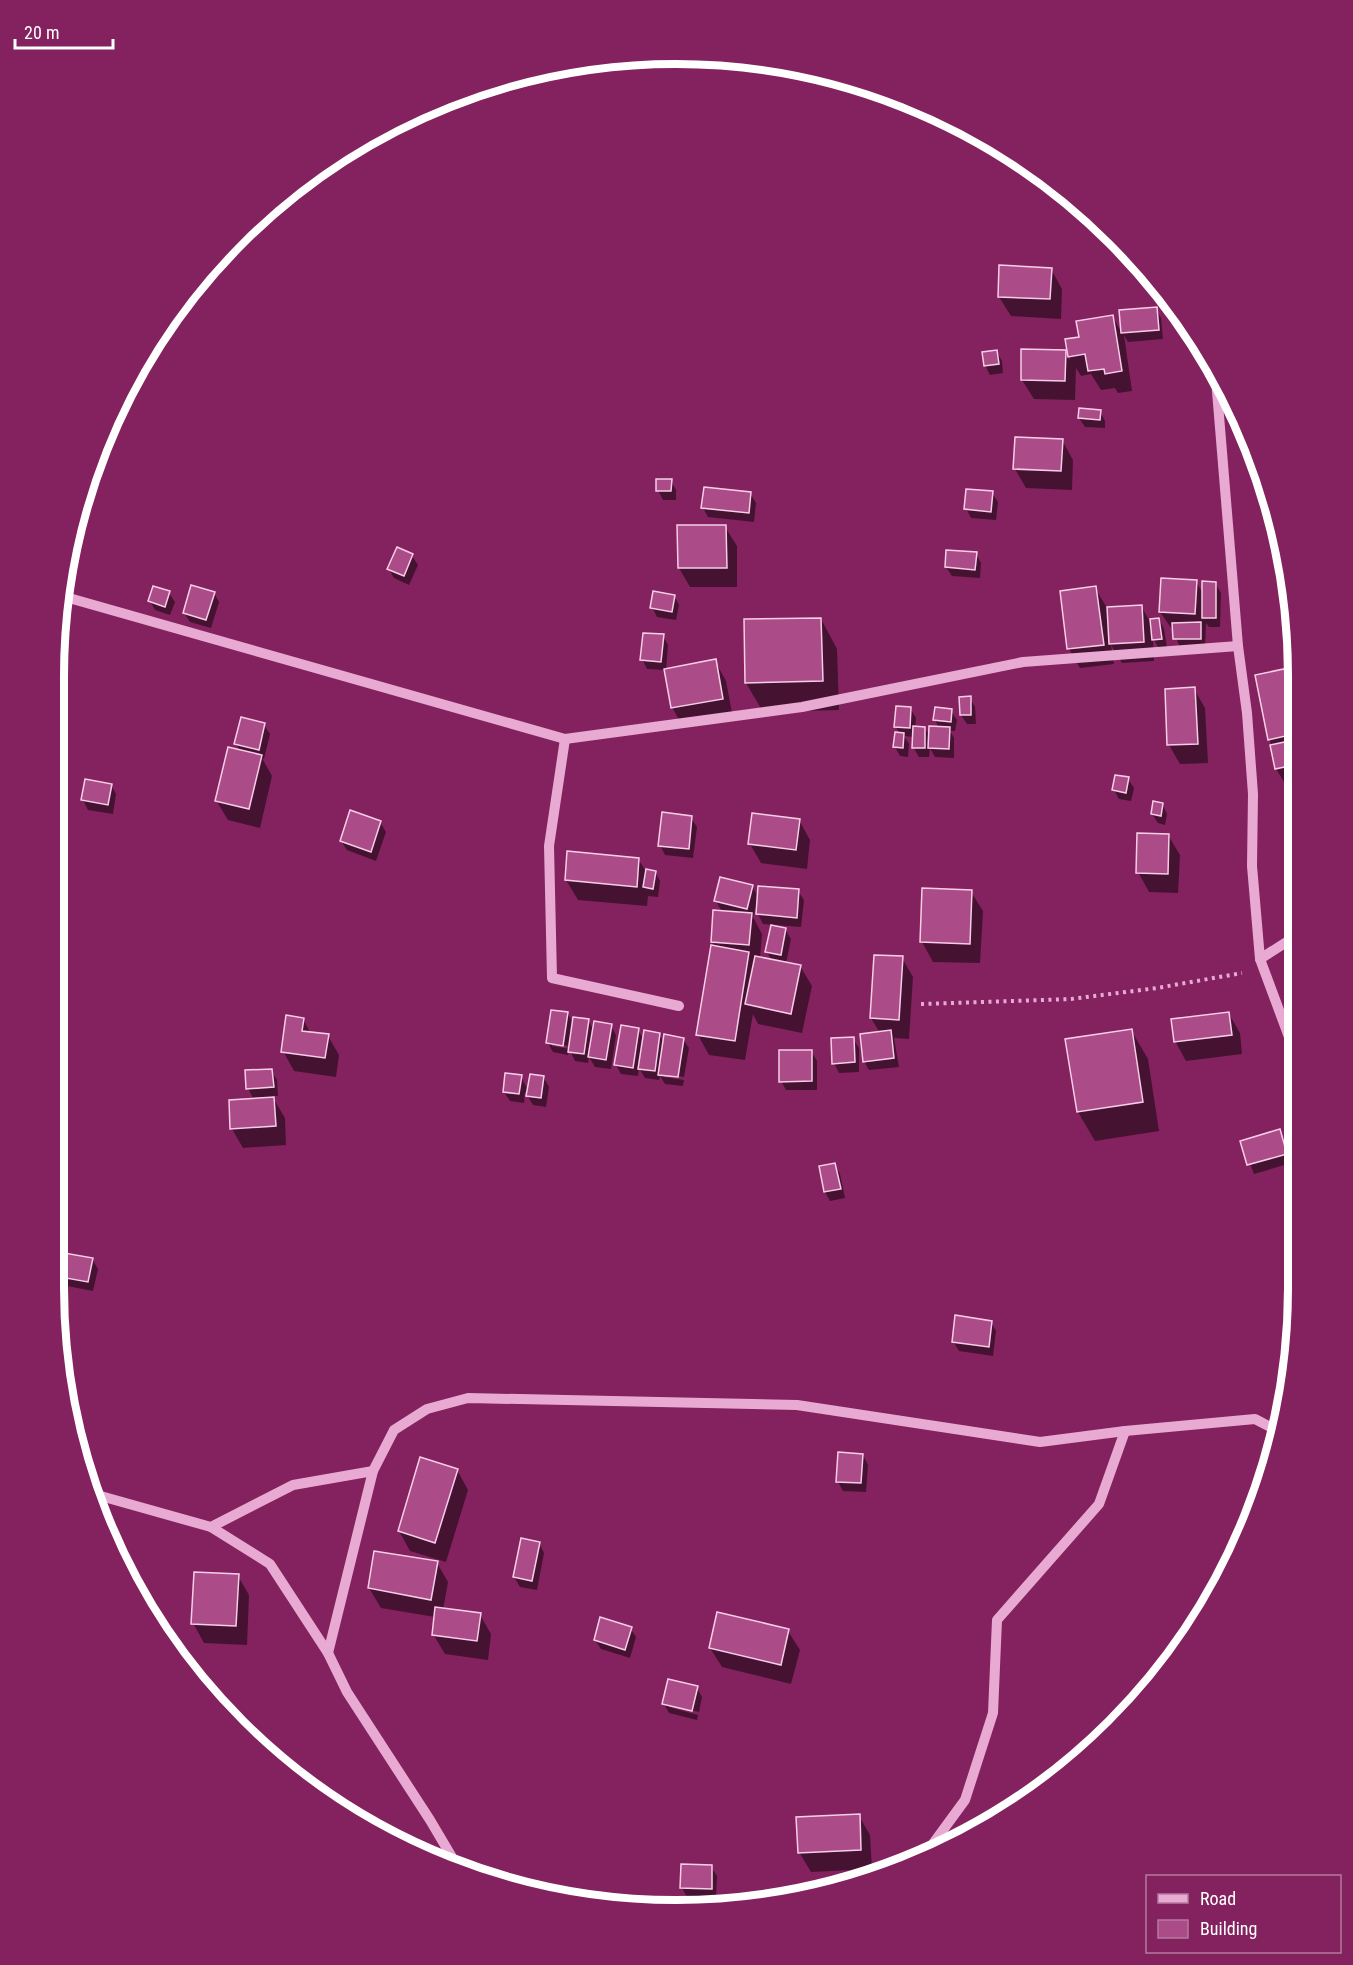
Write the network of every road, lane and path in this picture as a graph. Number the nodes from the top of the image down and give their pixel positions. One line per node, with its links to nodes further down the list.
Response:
1 (1219, 395): 3 (street)
2 (70, 598): 4 (street)
3 (1238, 646): 4 (street); 6 (street)
4 (565, 739): 8 (street)
5 (1288, 943): 6 (street)
6 (1262, 964): 7 (path); 9 (street)
7 (921, 1004)
8 (679, 1006)
9 (1288, 1034)
10 (1272, 1428): 11 (street)
11 (1125, 1431): 12 (street); 16 (street)
12 (373, 1471): 14 (street); 15 (street)
13 (101, 1496): 14 (street)
14 (211, 1527): 15 (street)
15 (328, 1653): 17 (street)
16 (933, 1844)
17 (452, 1858)

